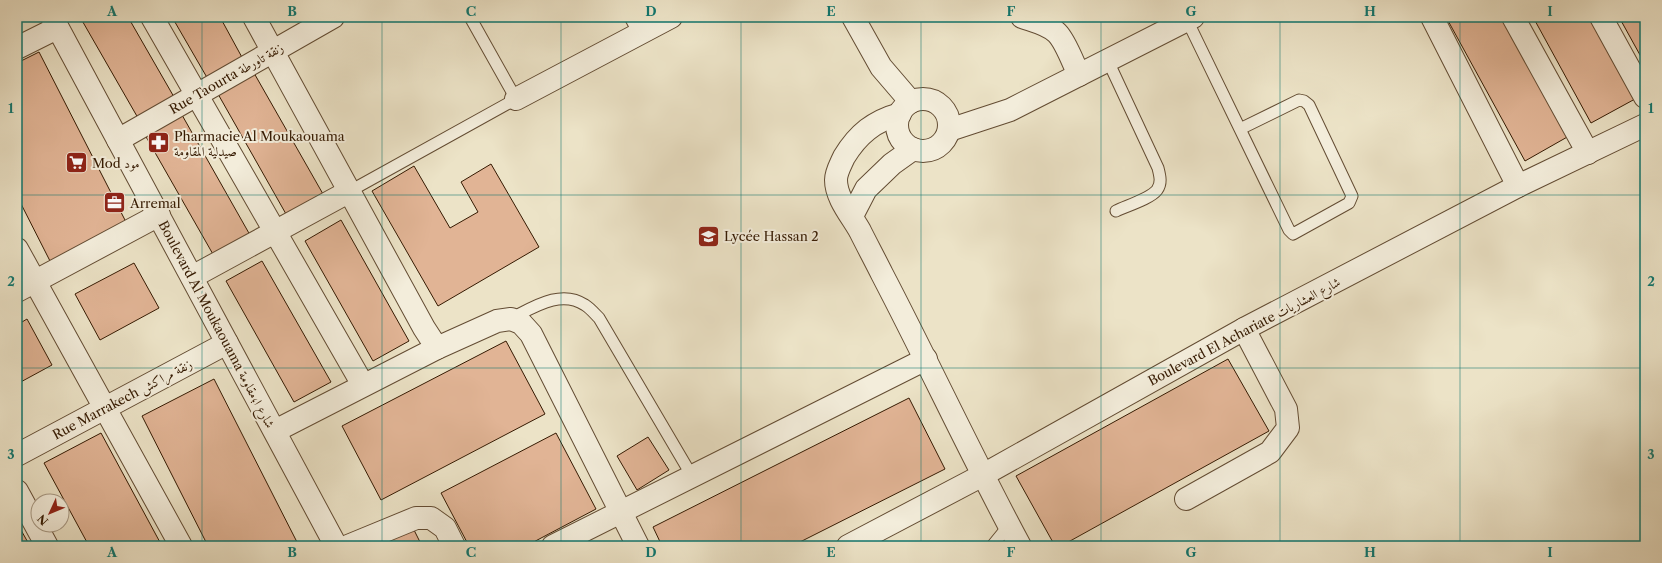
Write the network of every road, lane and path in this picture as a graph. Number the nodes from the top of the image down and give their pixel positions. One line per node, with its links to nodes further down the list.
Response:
1 (152, 17): 18 (street)
2 (254, 17): 15 (street)
3 (333, 17): 15 (street, Rue Taourta زنقة تاورطة)
4 (470, 17): 20 (lane)
5 (672, 17): 13 (street)
6 (853, 17): 21 (street)
7 (1022, 17): 17 (street)
8 (1432, 17): 28 (street)
9 (1513, 17): 27 (street)
10 (1601, 17): 19 (street)
11 (1189, 18): 16 (street); 23 (lane)
12 (54, 22): 14 (street); 25 (street, Boulevard Al Moukaouama شارع ا؛مقاومة)
13 (634, 26): 20 (street)
14 (17, 48)
15 (273, 51): 18 (street, Rue Taourta زنقة تاورطة); 29 (street)
16 (1108, 61): 17 (street); 30 (lane)
17 (1079, 75): 24 (street)
18 (197, 95): 25 (street, Rue Taourta زنقة تاورطة); 33 (street)
19 (1645, 97)
20 (516, 99): 29 (lane)
21 (905, 108): 24 (street); 26 (street); 32 (street)
22 (1645, 125): 27 (street, Boulevard El Achariate شارع العشاريات)
23 (1240, 129): 23 (lane)
24 (949, 130): 26 (street)
25 (118, 140): 31 (street, Boulevard Al Moukaouama شارع ا؛مقاومة)
26 (913, 149): 32 (street)
27 (1588, 153): 28 (street, Boulevard El Achariate شارع العشاريات)
28 (1518, 186): 38 (street, Boulevard El Achariate شارع العشاريات)
29 (350, 192): 33 (street); 40 (street)
30 (1116, 211)
31 (158, 215): 35 (street, Boulevard Al Moukaouama شارع ا؛مقاومة); 36 (street)
32 (852, 216): 41 (street)
33 (276, 232): 35 (street); 42 (street)
34 (17, 249): 36 (street)
35 (192, 277): 39 (street, Boulevard Al Moukaouama شارع ا؛مقاومة)
36 (26, 287): 43 (street)
37 (511, 319): 40 (street); 47 (lane); 50 (street)
38 (1244, 329): 46 (street, Boulevard El Achariate شارع العشاريات); 49 (street)
39 (227, 343): 43 (street, Rue Marrakech زنقة مراكش); 44 (street, Boulevard Al Moukaouama شارع ا؛مقاومة)
40 (436, 348): 42 (street)
41 (926, 359): 46 (street); 47 (street)
42 (363, 385): 44 (street)
43 (105, 408): 45 (street, Rue Marrakech زنقة مراكش); 53 (street)
44 (275, 431): 54 (street, Boulevard Al Moukaouama شارع ا؛مقاومة)
45 (17, 455)
46 (983, 475): 51 (street); 59 (street, Boulevard El Achariate شارع العشاريات)
47 (692, 476): 50 (street)
48 (17, 491): 52 (street)
49 (1186, 499)
50 (620, 512): 57 (street); 58 (street)
51 (1009, 525): 60 (lane); 61 (street)
52 (47, 546)
53 (181, 546)
54 (336, 546)
55 (348, 546): 56 (street)
56 (454, 546)
57 (553, 546)
58 (638, 546)
59 (848, 546)
60 (992, 546)
61 (1020, 546)

